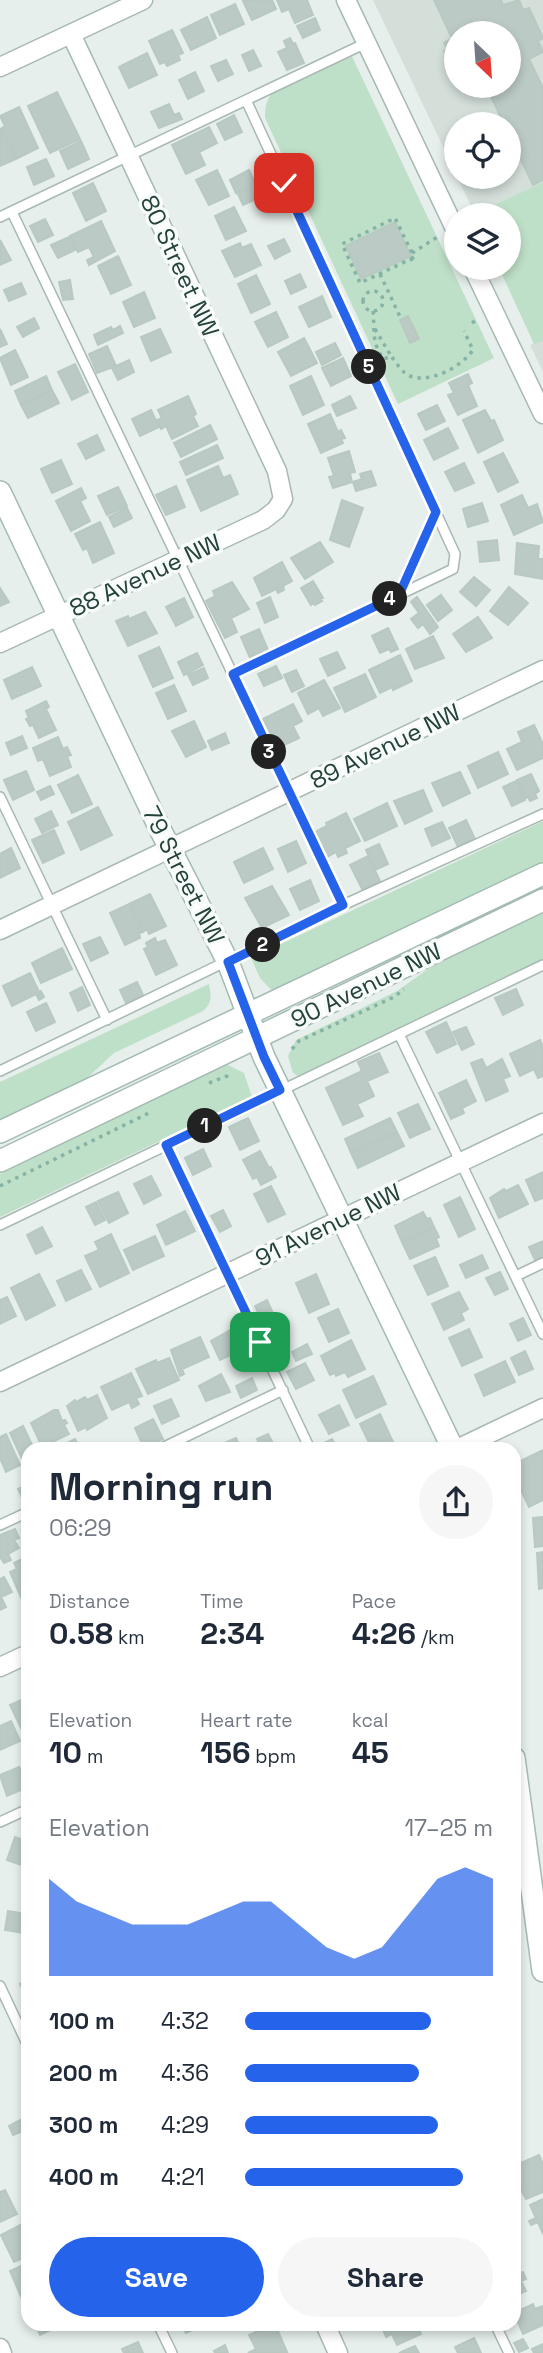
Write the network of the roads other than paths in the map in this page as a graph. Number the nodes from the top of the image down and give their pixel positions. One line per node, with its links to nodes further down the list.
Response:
1 (143, 0): 3 (street)
2 (346, 0): 4 (street)
3 (71, 34): 5 (street); 7 (street, 80 Street NW)
4 (366, 43): 6 (lane); 8 (street)
5 (0, 67)
6 (246, 100): 7 (lane); 15 (lane)
7 (127, 155): 9 (lane); 14 (street, 80 Street NW)
8 (444, 206)
9 (12, 212): 10 (lane); 16 (lane)
10 (0, 217)
11 (479, 280): 12 (street)
12 (543, 414)
13 (0, 492): 18 (street, 79 Street NW)
14 (283, 499): 16 (street, 88 Avenue NW)
15 (436, 512): 17 (lane); 17 (lane)
16 (178, 559): 18 (street, 88 Avenue NW); 21 (lane)
17 (399, 595): 21 (lane)
18 (59, 615): 19 (street, 88 Avenue NW); 25 (street, 79 Street NW)
19 (0, 643)
20 (543, 670): 22 (street, 89 Avenue NW)
21 (233, 674): 22 (lane)
22 (288, 793): 25 (street, 89 Avenue NW); 29 (lane)
23 (0, 797): 28 (lane)
24 (543, 814): 29 (lane)
25 (170, 849): 28 (street, 89 Avenue NW); 31 (street, 79 Street NW)
26 (543, 874): 33 (street, 90 Avenue NW)
27 (543, 900): 36 (street, 90 Avenue NW)
28 (52, 905): 30 (street, 89 Avenue NW); 34 (lane)
29 (343, 905): 31 (lane)
30 (0, 930)
31 (228, 962): 33 (street, 79 Street NW); 34 (lane)
32 (543, 965): 35 (lane)
33 (249, 1015): 36 (street, 79 Street NW); 40 (street, 90 Avenue NW)
34 (107, 1020): 37 (lane)
35 (399, 1034): 38 (lane); 43 (lane)
36 (257, 1037): 38 (street, 79 Street NW); 42 (street, 90 Avenue NW)
37 (0, 1070)
38 (280, 1090): 41 (lane); 44 (street, 79 Street NW)
39 (543, 1123): 43 (street, 91 Avenue NW)
40 (0, 1132)
41 (166, 1145): 45 (lane); 47 (lane)
42 (0, 1161)
43 (461, 1162): 44 (street, 91 Avenue NW); 48 (lane)
44 (343, 1218): 47 (street, 91 Avenue NW); 55 (street, 79 Street NW)
45 (0, 1225)
46 (543, 1263): 48 (lane)
47 (228, 1273): 50 (street, 91 Avenue NW); 51 (lane)
48 (516, 1276): 49 (lane)
49 (543, 1334)
50 (0, 1382)
51 (283, 1390): 53 (lane); 54 (lane)
52 (543, 1408): 56 (street)
53 (175, 1442)
54 (307, 1442)
55 (452, 1442)
56 (470, 1442)
57 (21, 1515): 58 (lane)
58 (0, 1525)
59 (21, 1657): 60 (street)
60 (0, 1667)
61 (521, 1806): 64 (street)
62 (21, 1812): 63 (lane)
63 (0, 1822)
64 (541, 1944): 65 (street)
65 (543, 1971)
66 (0, 1986): 67 (lane)
67 (21, 2031)
68 (161, 2331): 73 (lane)
69 (328, 2331): 74 (street)
70 (498, 2331): 75 (lane)
71 (0, 2348): 72 (street)
72 (2, 2353)
73 (172, 2353)
74 (338, 2353)
75 (509, 2353)

